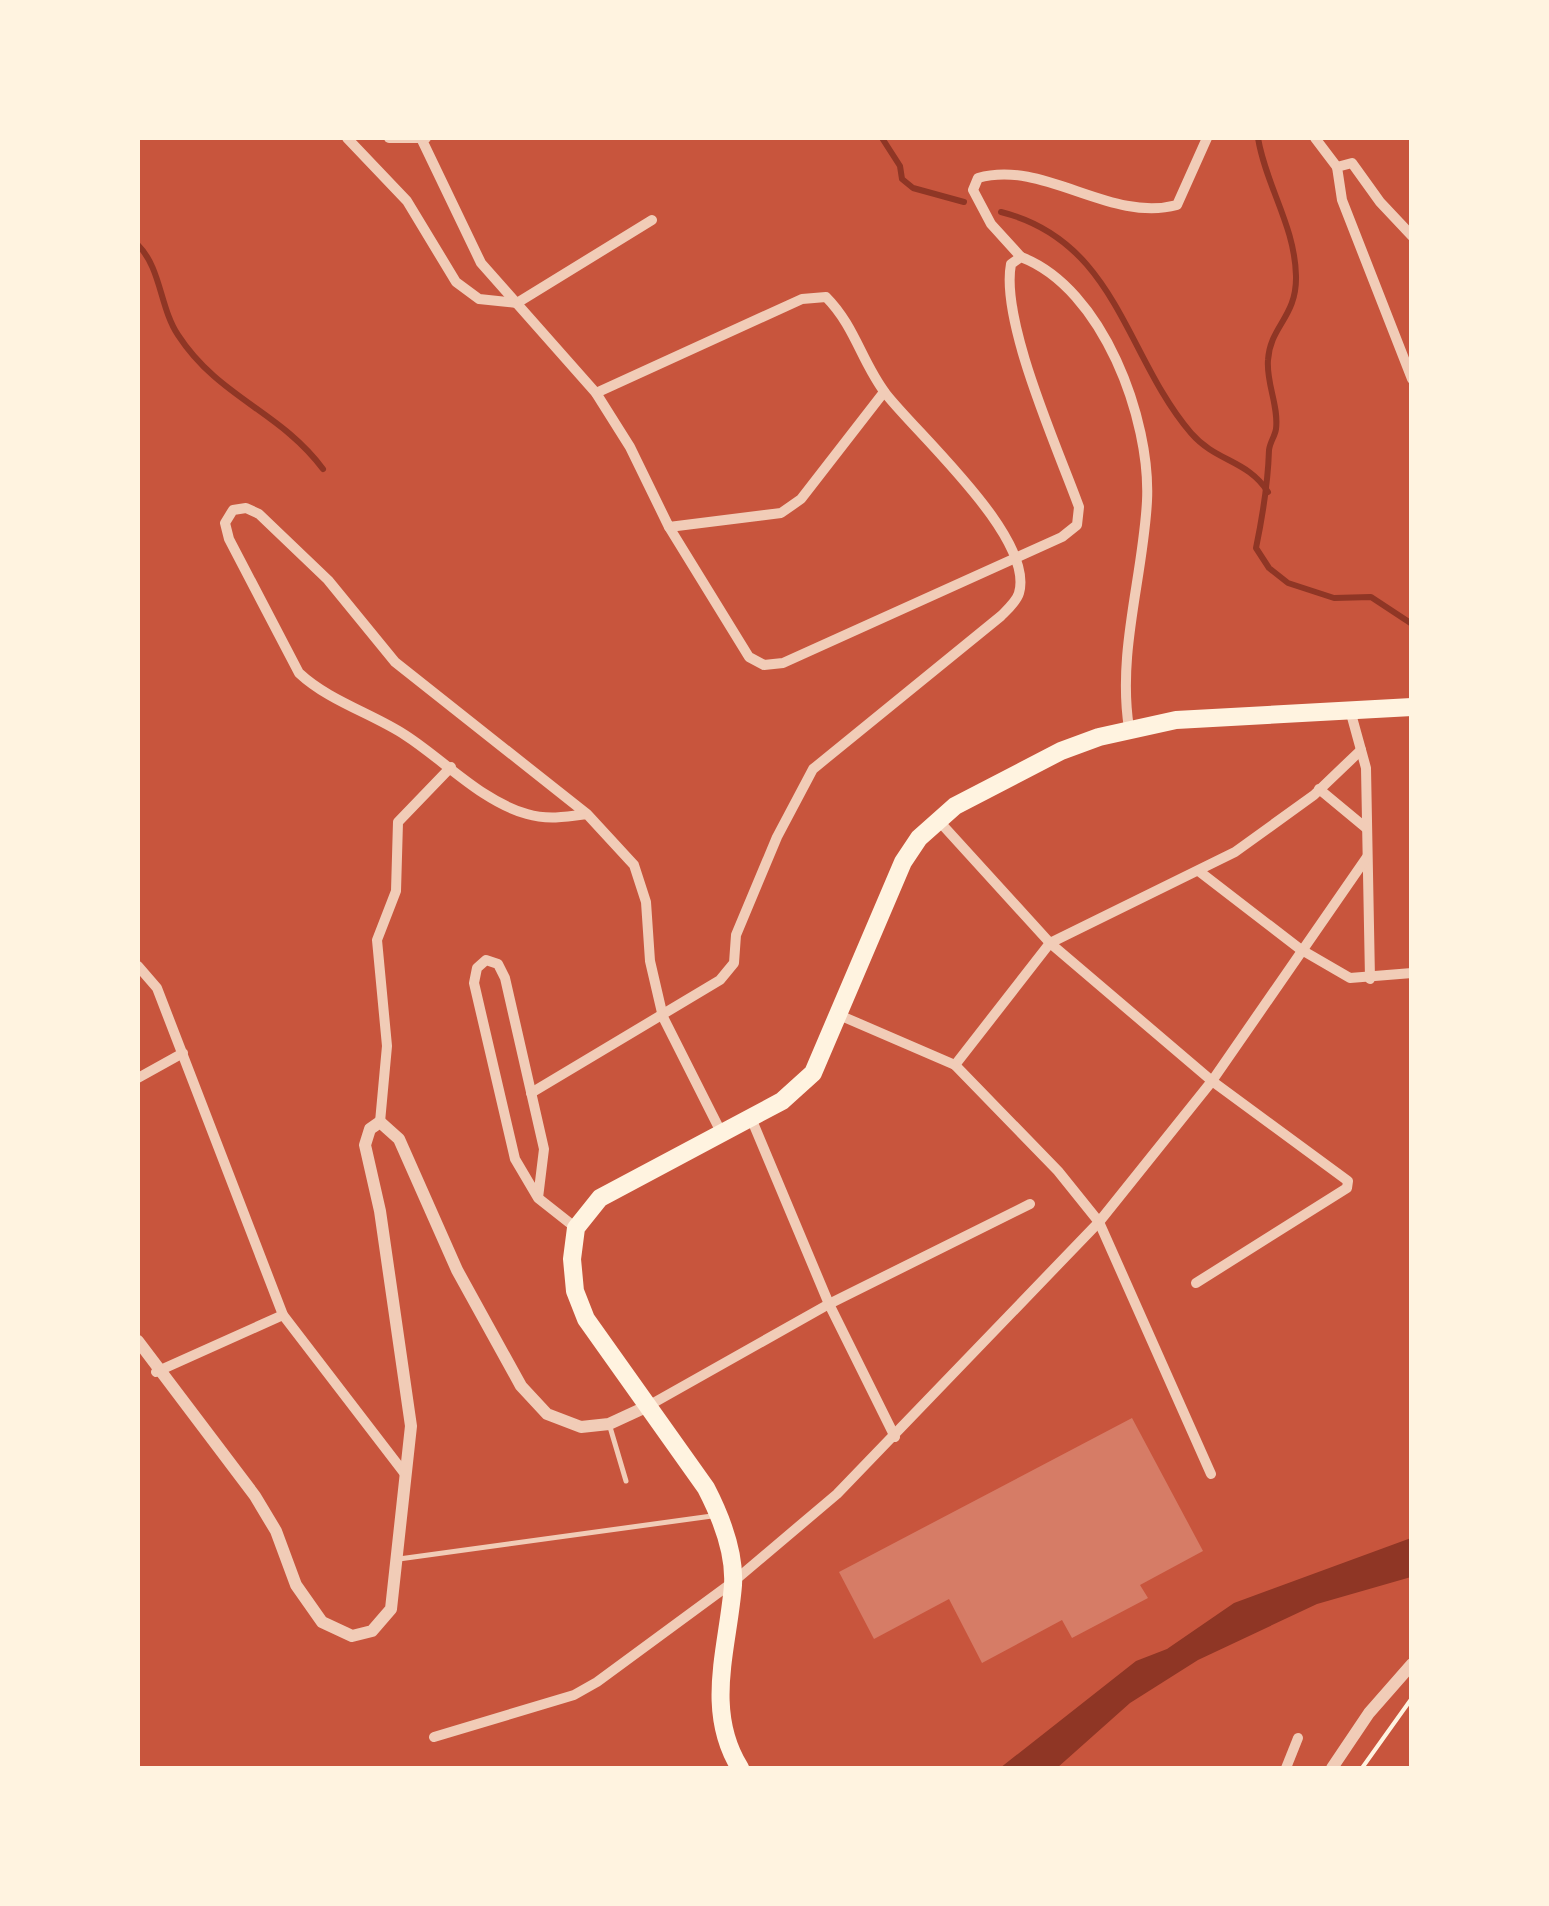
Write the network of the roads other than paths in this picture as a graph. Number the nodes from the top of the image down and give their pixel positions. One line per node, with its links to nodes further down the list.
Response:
1 (347, 138): 10 (street)
2 (390, 138): 3 (street)
3 (423, 138): 10 (street)
4 (1207, 138): 9 (street)
5 (1315, 138): 6 (street)
6 (1338, 167): 8 (street); 11 (street)
7 (652, 220): 10 (street)
8 (1412, 236)
9 (1022, 257): 15 (street); 18 (street)
10 (517, 303): 13 (street)
11 (1412, 379)
12 (884, 392): 13 (street); 14 (street); 15 (street)
13 (596, 394): 14 (street)
14 (669, 526): 15 (street)
15 (1015, 555): 33 (street)
16 (1412, 708): 17 (highway)
17 (1350, 710): 18 (highway); 19 (street)
18 (1129, 728): 23 (highway)
19 (1361, 750): 21 (street); 24 (street)
20 (451, 767): 22 (street); 22 (street); 40 (street)
21 (1319, 789): 24 (street); 26 (street)
22 (587, 814): 33 (street)
23 (938, 820): 27 (street); 32 (highway)
24 (1366, 828): 25 (street)
25 (1366, 857): 28 (street); 31 (street)
26 (1200, 872): 27 (street); 28 (street)
27 (1050, 942): 35 (street); 37 (street)
28 (1300, 948): 31 (street); 37 (street)
29 (138, 966): 34 (street)
30 (1412, 973): 31 (street)
31 (1370, 980)
32 (839, 1015): 35 (street); 39 (highway)
33 (663, 1017): 38 (street); 41 (street)
34 (183, 1053): 36 (street); 48 (street)
35 (955, 1065): 44 (street)
36 (138, 1078)
37 (1212, 1081): 44 (street); 46 (street)
38 (531, 1092): 42 (street); 42 (street)
39 (751, 1118): 41 (highway); 47 (street)
40 (380, 1122): 52 (street); 54 (street)
41 (722, 1134): 45 (highway)
42 (538, 1198): 45 (street)
43 (1030, 1204): 47 (street)
44 (1100, 1222): 53 (street); 55 (street)
45 (576, 1228): 51 (highway)
46 (1196, 1283)
47 (829, 1304): 51 (street); 53 (street)
48 (283, 1315): 50 (street); 54 (street)
49 (138, 1341): 50 (street)
50 (156, 1372): 58 (street)
51 (648, 1406): 52 (street); 57 (highway)
52 (609, 1424): 56 (lane)
53 (894, 1438): 59 (street)
54 (405, 1474): 58 (street)
55 (1211, 1474)
56 (626, 1481)
57 (720, 1516): 58 (lane); 59 (highway)
58 (399, 1559)
59 (734, 1582): 61 (street); 63 (highway)
60 (1412, 1664): 65 (street)
61 (434, 1737)
62 (1298, 1738): 64 (street)
63 (740, 1768)
64 (1286, 1768)
65 (1332, 1768)

